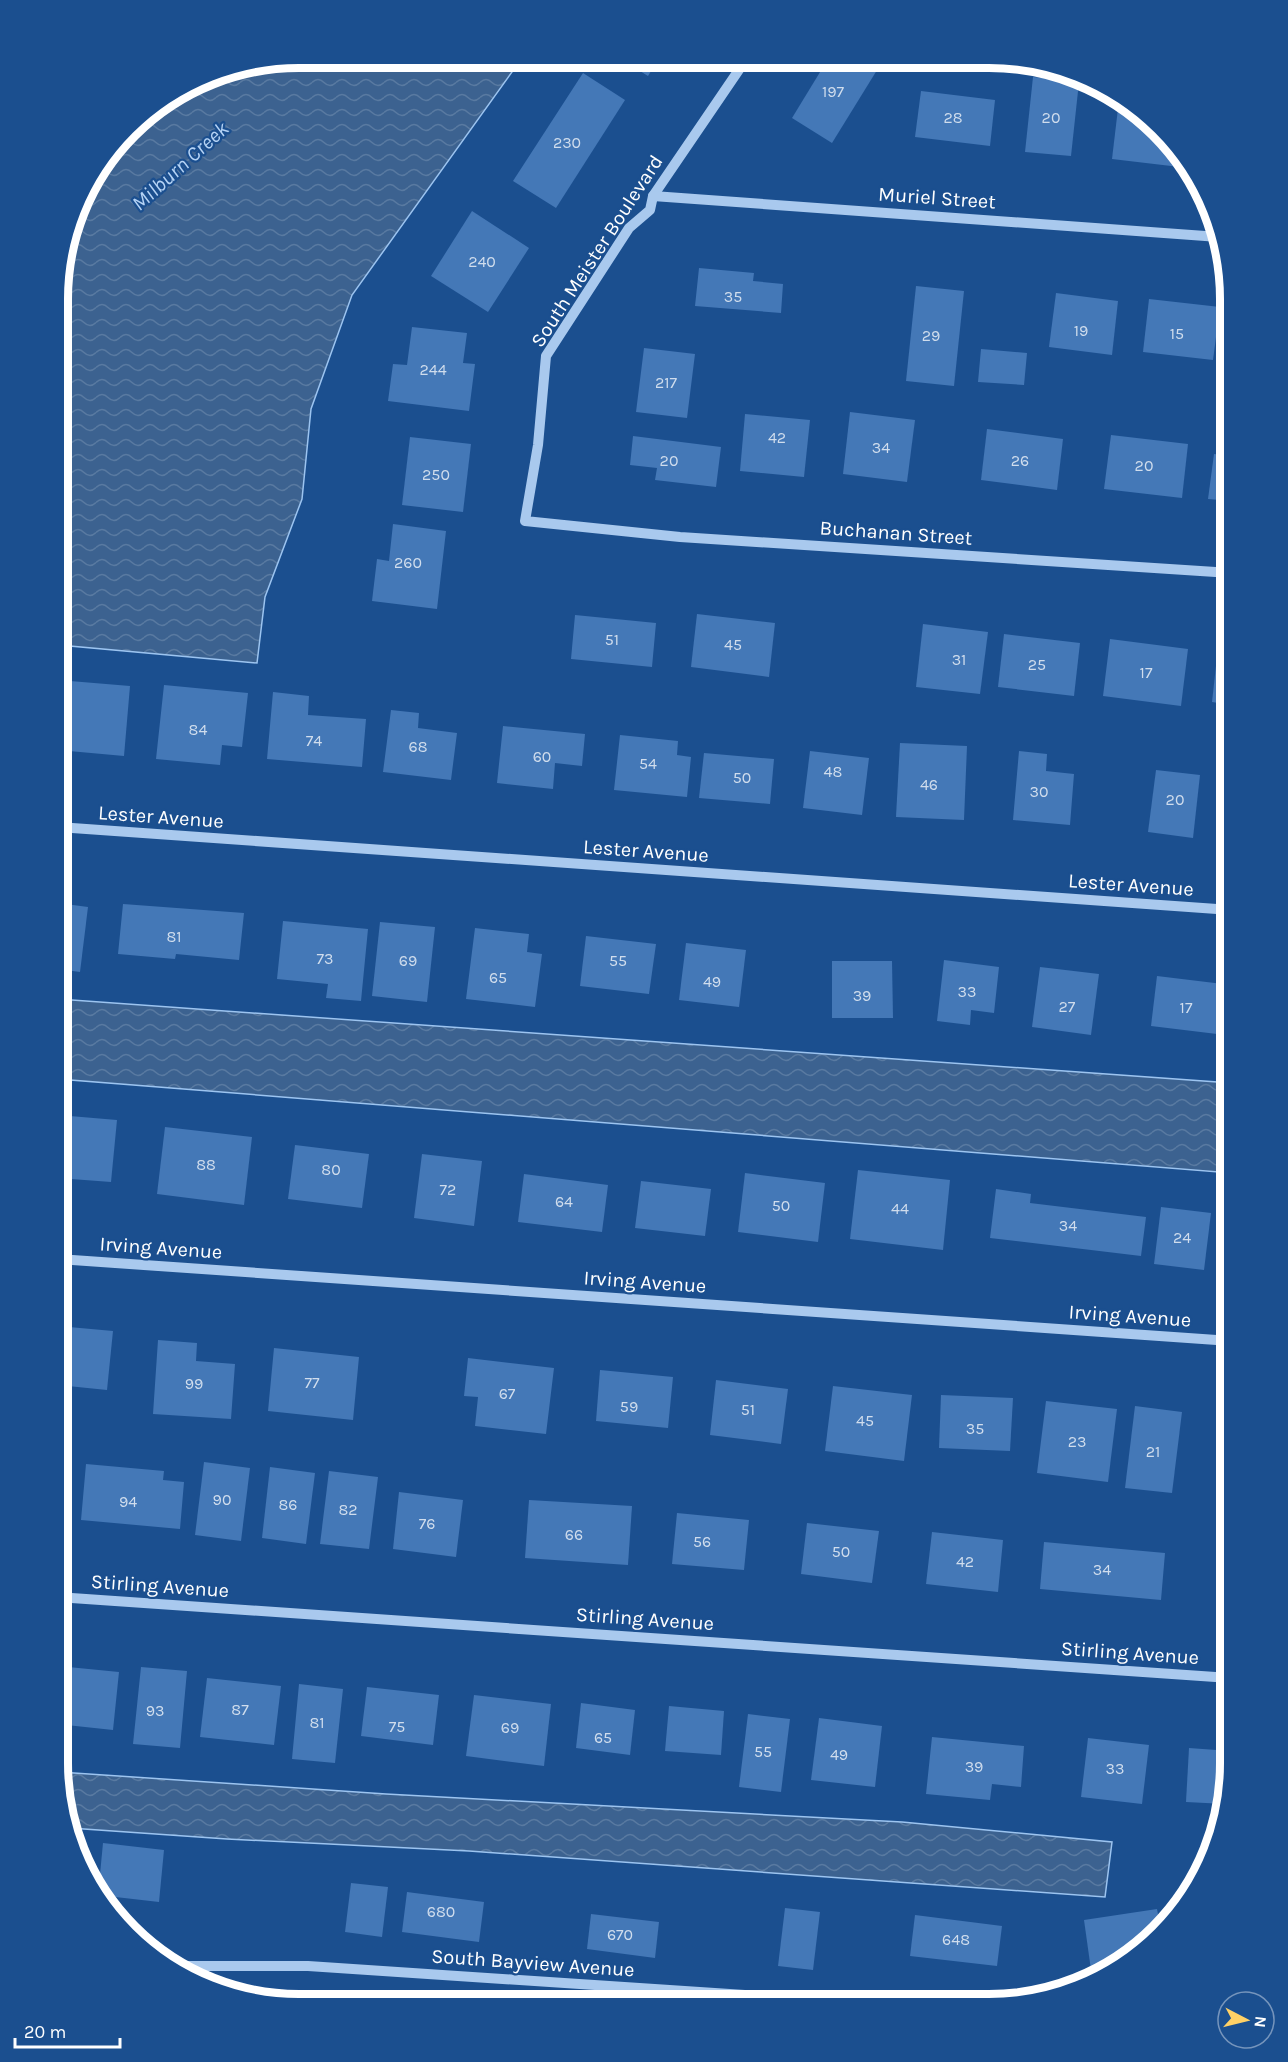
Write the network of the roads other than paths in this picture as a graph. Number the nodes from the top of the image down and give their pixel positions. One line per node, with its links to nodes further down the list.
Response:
1 (740, 68): 2 (street, South Meister Boulevard)
2 (653, 196): 3 (street, Muriel Street); 4 (street, South Meister Boulevard)
3 (1212, 237)
4 (560, 525): 5 (street, Buchanan Street)
5 (1220, 572)
6 (68, 828): 7 (street, Lester Avenue)
7 (1220, 909)
8 (68, 1260): 9 (street, Irving Avenue)
9 (1220, 1340)
10 (68, 1598): 11 (street, Stirling Avenue)
11 (1220, 1677)
12 (187, 1966): 13 (street, South Bayview Avenue)
13 (729, 1994)

